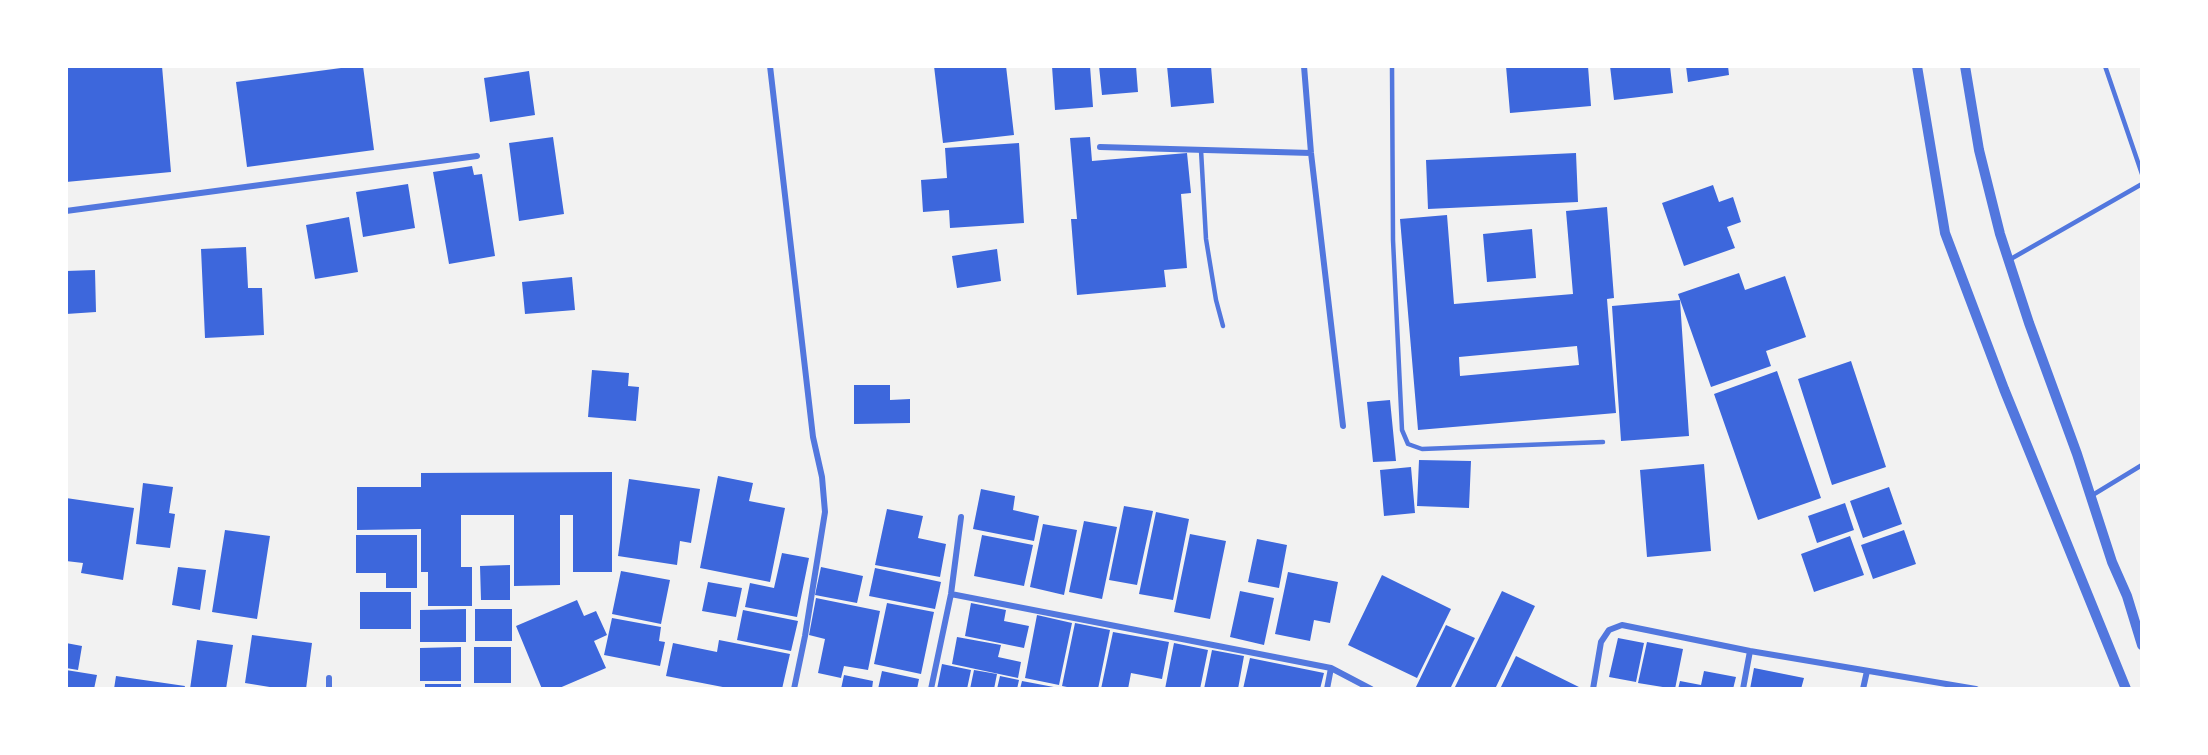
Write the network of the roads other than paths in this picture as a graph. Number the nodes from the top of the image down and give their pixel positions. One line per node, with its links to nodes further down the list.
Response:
1 (770, 66): 29 (street)
2 (1304, 66): 9 (street)
3 (1392, 66): 17 (lane)
4 (1917, 66): 27 (street)
5 (1965, 66): 14 (street)
6 (2105, 66): 11 (lane)
7 (1100, 147): 8 (street)
8 (1201, 150): 9 (street); 15 (lane)
9 (1311, 153): 16 (street)
10 (477, 156): 13 (street)
11 (2142, 174)
12 (2142, 184): 14 (lane)
13 (66, 211)
14 (2009, 261): 19 (street)
15 (1223, 326)
16 (1342, 426)
17 (1603, 441)
18 (2142, 465): 19 (lane)
19 (2091, 496): 22 (street)
20 (961, 518): 21 (street)
21 (951, 594): 24 (street); 30 (street)
22 (2142, 645)
23 (1750, 651): 25 (street); 33 (street); 34 (street)
24 (1331, 668): 31 (street); 32 (street)
25 (1867, 671): 35 (street); 36 (street)
26 (329, 678): 28 (street)
27 (2125, 688)
28 (329, 689)
29 (794, 689)
30 (931, 689)
31 (1328, 689)
32 (1371, 689)
33 (1593, 689)
34 (1743, 689)
35 (1863, 689)
36 (1976, 689)

